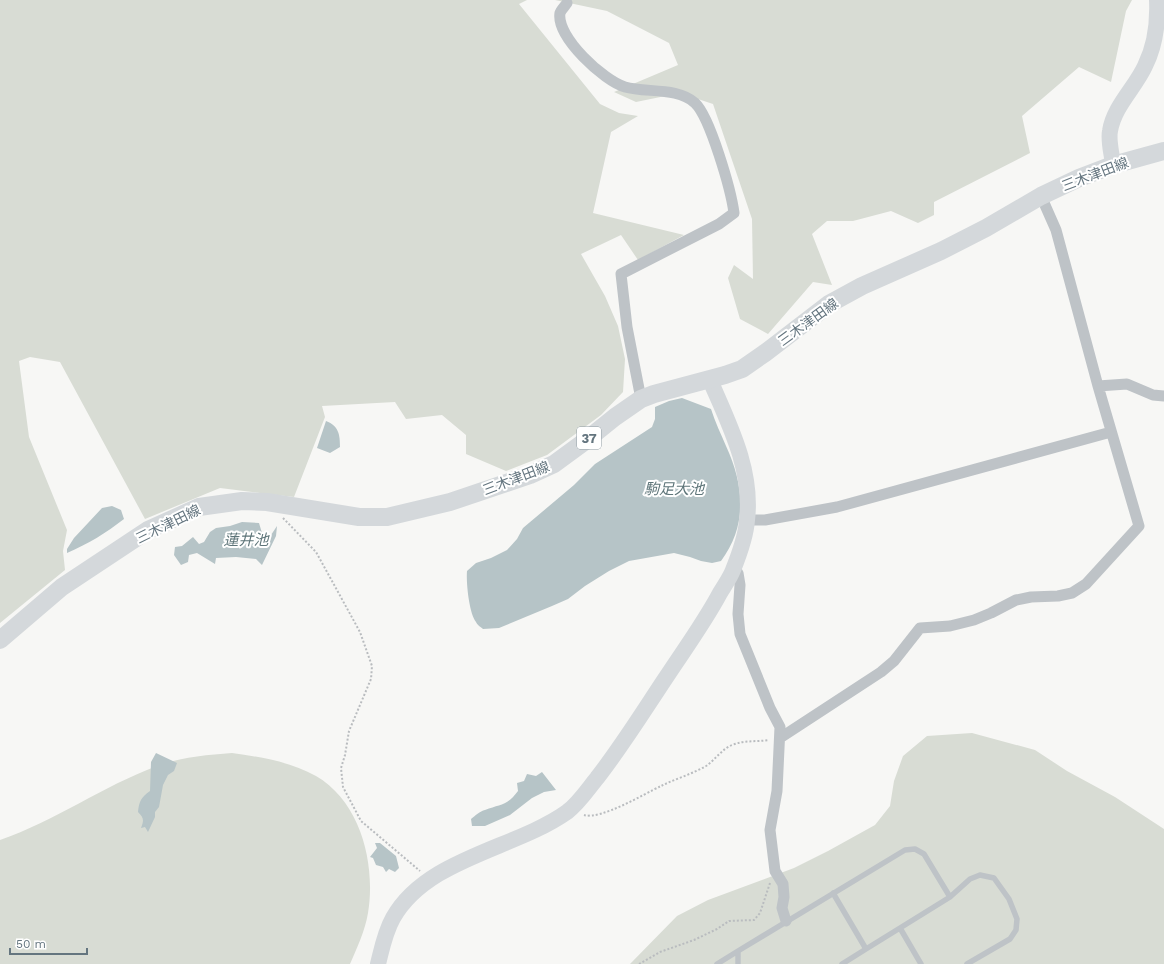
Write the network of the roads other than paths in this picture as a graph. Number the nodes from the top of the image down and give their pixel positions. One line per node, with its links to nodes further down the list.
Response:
1 (1158, 0): 4 (street)
2 (567, 3): 9 (street)
3 (1164, 152): 4 (main road, 三木津田線 / 37)
4 (1112, 165): 5 (main road, 三木津田線 / 37)
5 (1041, 196): 6 (main road, 三木津田線 / 37); 7 (street)
6 (710, 380): 9 (main road, 三木津田線 / 37); 11 (street)
7 (1098, 386): 8 (street); 10 (street)
8 (1164, 396)
9 (641, 399): 13 (main road, 三木津田線 / 37)
10 (1111, 432): 11 (street); 14 (street)
11 (748, 520): 12 (street)
12 (733, 571): 14 (street); 21 (street)
13 (0, 640)
14 (780, 738): 17 (street)
15 (833, 894): 16 (lane); 17 (lane); 19 (lane)
16 (950, 897): 18 (lane); 26 (lane)
17 (786, 922): 20 (lane)
18 (900, 928): 19 (lane); 25 (lane)
19 (866, 949): 24 (lane)
20 (738, 951): 22 (lane); 23 (lane)
21 (378, 964)
22 (717, 964)
23 (738, 964)
24 (842, 964)
25 (921, 964)
26 (967, 964)

